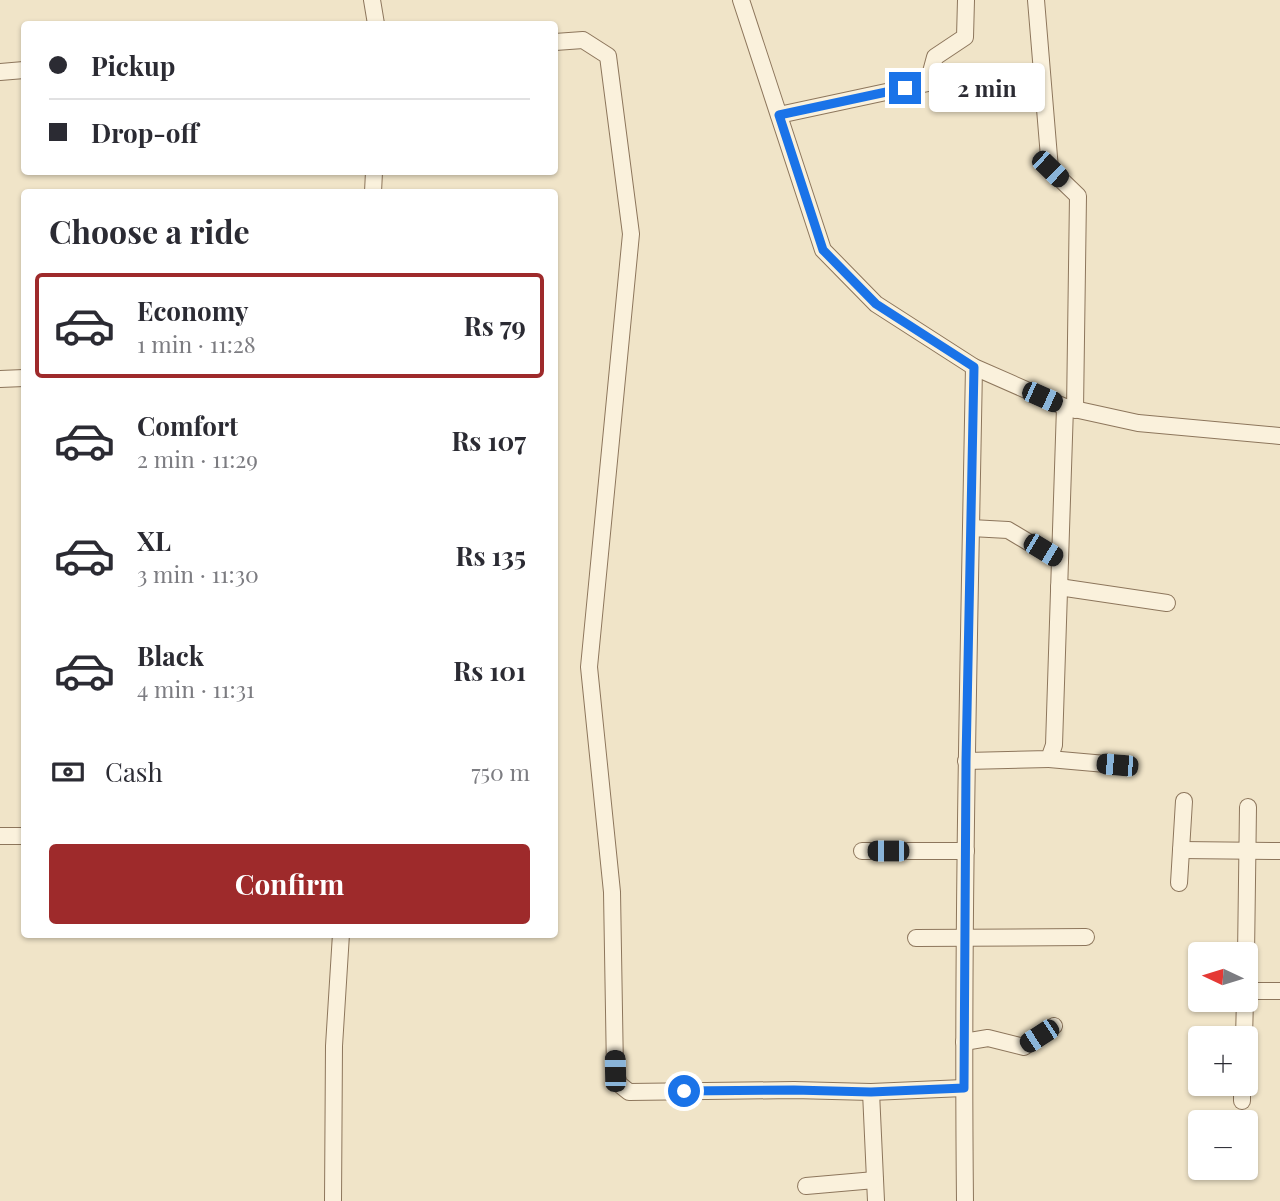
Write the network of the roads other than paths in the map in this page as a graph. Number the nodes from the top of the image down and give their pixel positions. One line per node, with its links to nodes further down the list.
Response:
1 (372, 0): 5 (street)
2 (741, 0): 9 (street)
3 (966, 0): 9 (street)
4 (1035, 0): 13 (street)
5 (376, 21)
6 (558, 42): 42 (street)
7 (21, 71): 8 (street)
8 (0, 72)
9 (779, 115): 10 (street)
10 (974, 367): 13 (street); 15 (street)
11 (21, 378): 12 (street)
12 (0, 379)
13 (1070, 408): 14 (street); 16 (street)
14 (1280, 436)
15 (971, 528): 16 (street); 20 (street)
16 (1060, 561): 17 (street)
17 (1059, 587): 18 (street); 19 (street)
18 (1167, 603)
19 (1049, 759): 20 (street); 21 (street)
20 (966, 761): 26 (street)
21 (1117, 765)
22 (1184, 801): 27 (street)
23 (1248, 807): 28 (street)
24 (0, 836): 25 (street)
25 (21, 836)
26 (965, 850): 29 (street); 33 (street)
27 (1181, 850): 28 (street); 31 (street)
28 (1248, 850): 30 (street); 36 (street)
29 (862, 851)
30 (1280, 851)
31 (1179, 883)
32 (916, 937): 33 (street)
33 (965, 937): 34 (street); 40 (street)
34 (1086, 937)
35 (341, 938): 47 (street)
36 (1246, 942)
37 (1258, 991): 38 (street)
38 (1280, 991)
39 (1054, 1026): 40 (street)
40 (964, 1042): 41 (street)
41 (964, 1088): 42 (street); 49 (street)
42 (871, 1092): 45 (street)
43 (1242, 1096): 44 (street)
44 (1242, 1101)
45 (875, 1180): 46 (street); 48 (street)
46 (806, 1186)
47 (333, 1201)
48 (876, 1201)
49 (965, 1201)

